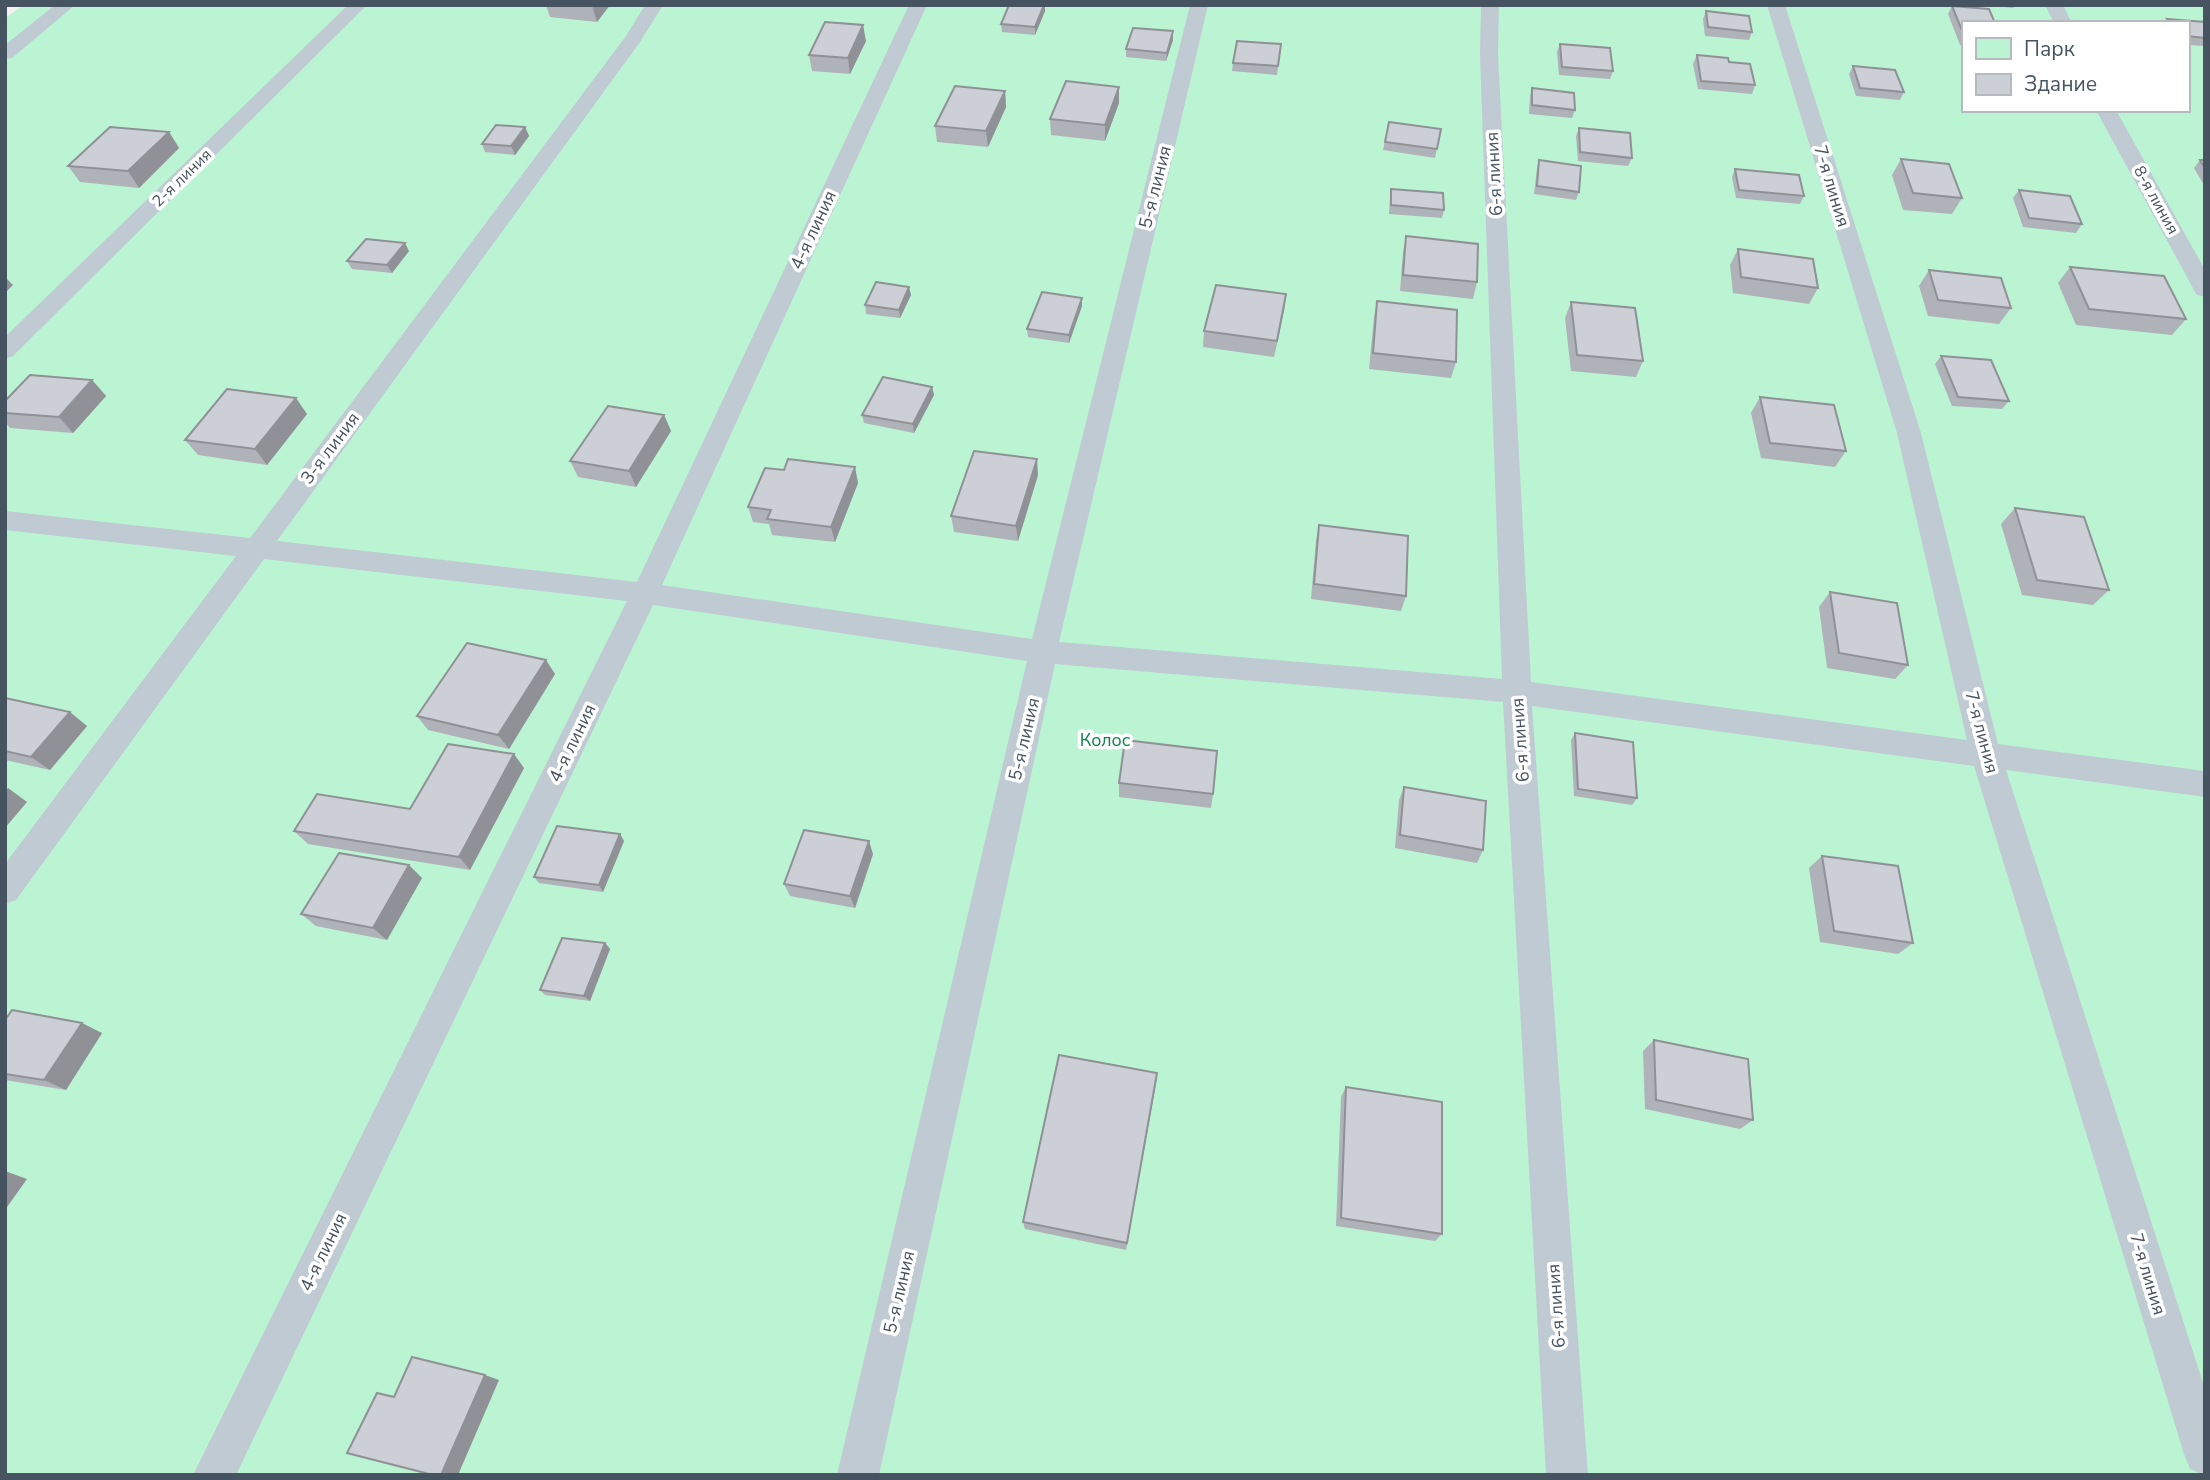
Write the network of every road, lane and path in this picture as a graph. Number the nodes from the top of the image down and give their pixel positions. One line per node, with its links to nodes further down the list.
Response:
1 (66, 5): 10 (lane)
2 (358, 5): 13 (lane, 2-я линия)
3 (654, 5): 15 (lane, 3-я линия)
4 (918, 5): 16 (lane, 4-я линия)
5 (1199, 5): 17 (lane, 5-я линия)
6 (1490, 5): 18 (lane, 6-я линия)
7 (1776, 5): 19 (lane, 7-я линия)
8 (2054, 5): 9 (lane)
9 (2062, 21)
10 (5, 54)
11 (2107, 112): 12 (lane, 8-я линия)
12 (2205, 290)
13 (5, 351)
14 (5, 520): 15 (lane)
15 (257, 547): 16 (lane); 21 (lane, 3-я линия)
16 (645, 593): 17 (lane); 23 (lane, 4-я линия)
17 (1043, 652): 18 (lane); 24 (lane, 5-я линия)
18 (1517, 692): 19 (lane); 25 (lane, 6-я линия)
19 (1986, 755): 20 (lane); 22 (lane, 7-я линия)
20 (2205, 784)
21 (5, 890)
22 (2205, 1454)
23 (214, 1475)
24 (858, 1475)
25 (1567, 1475)

